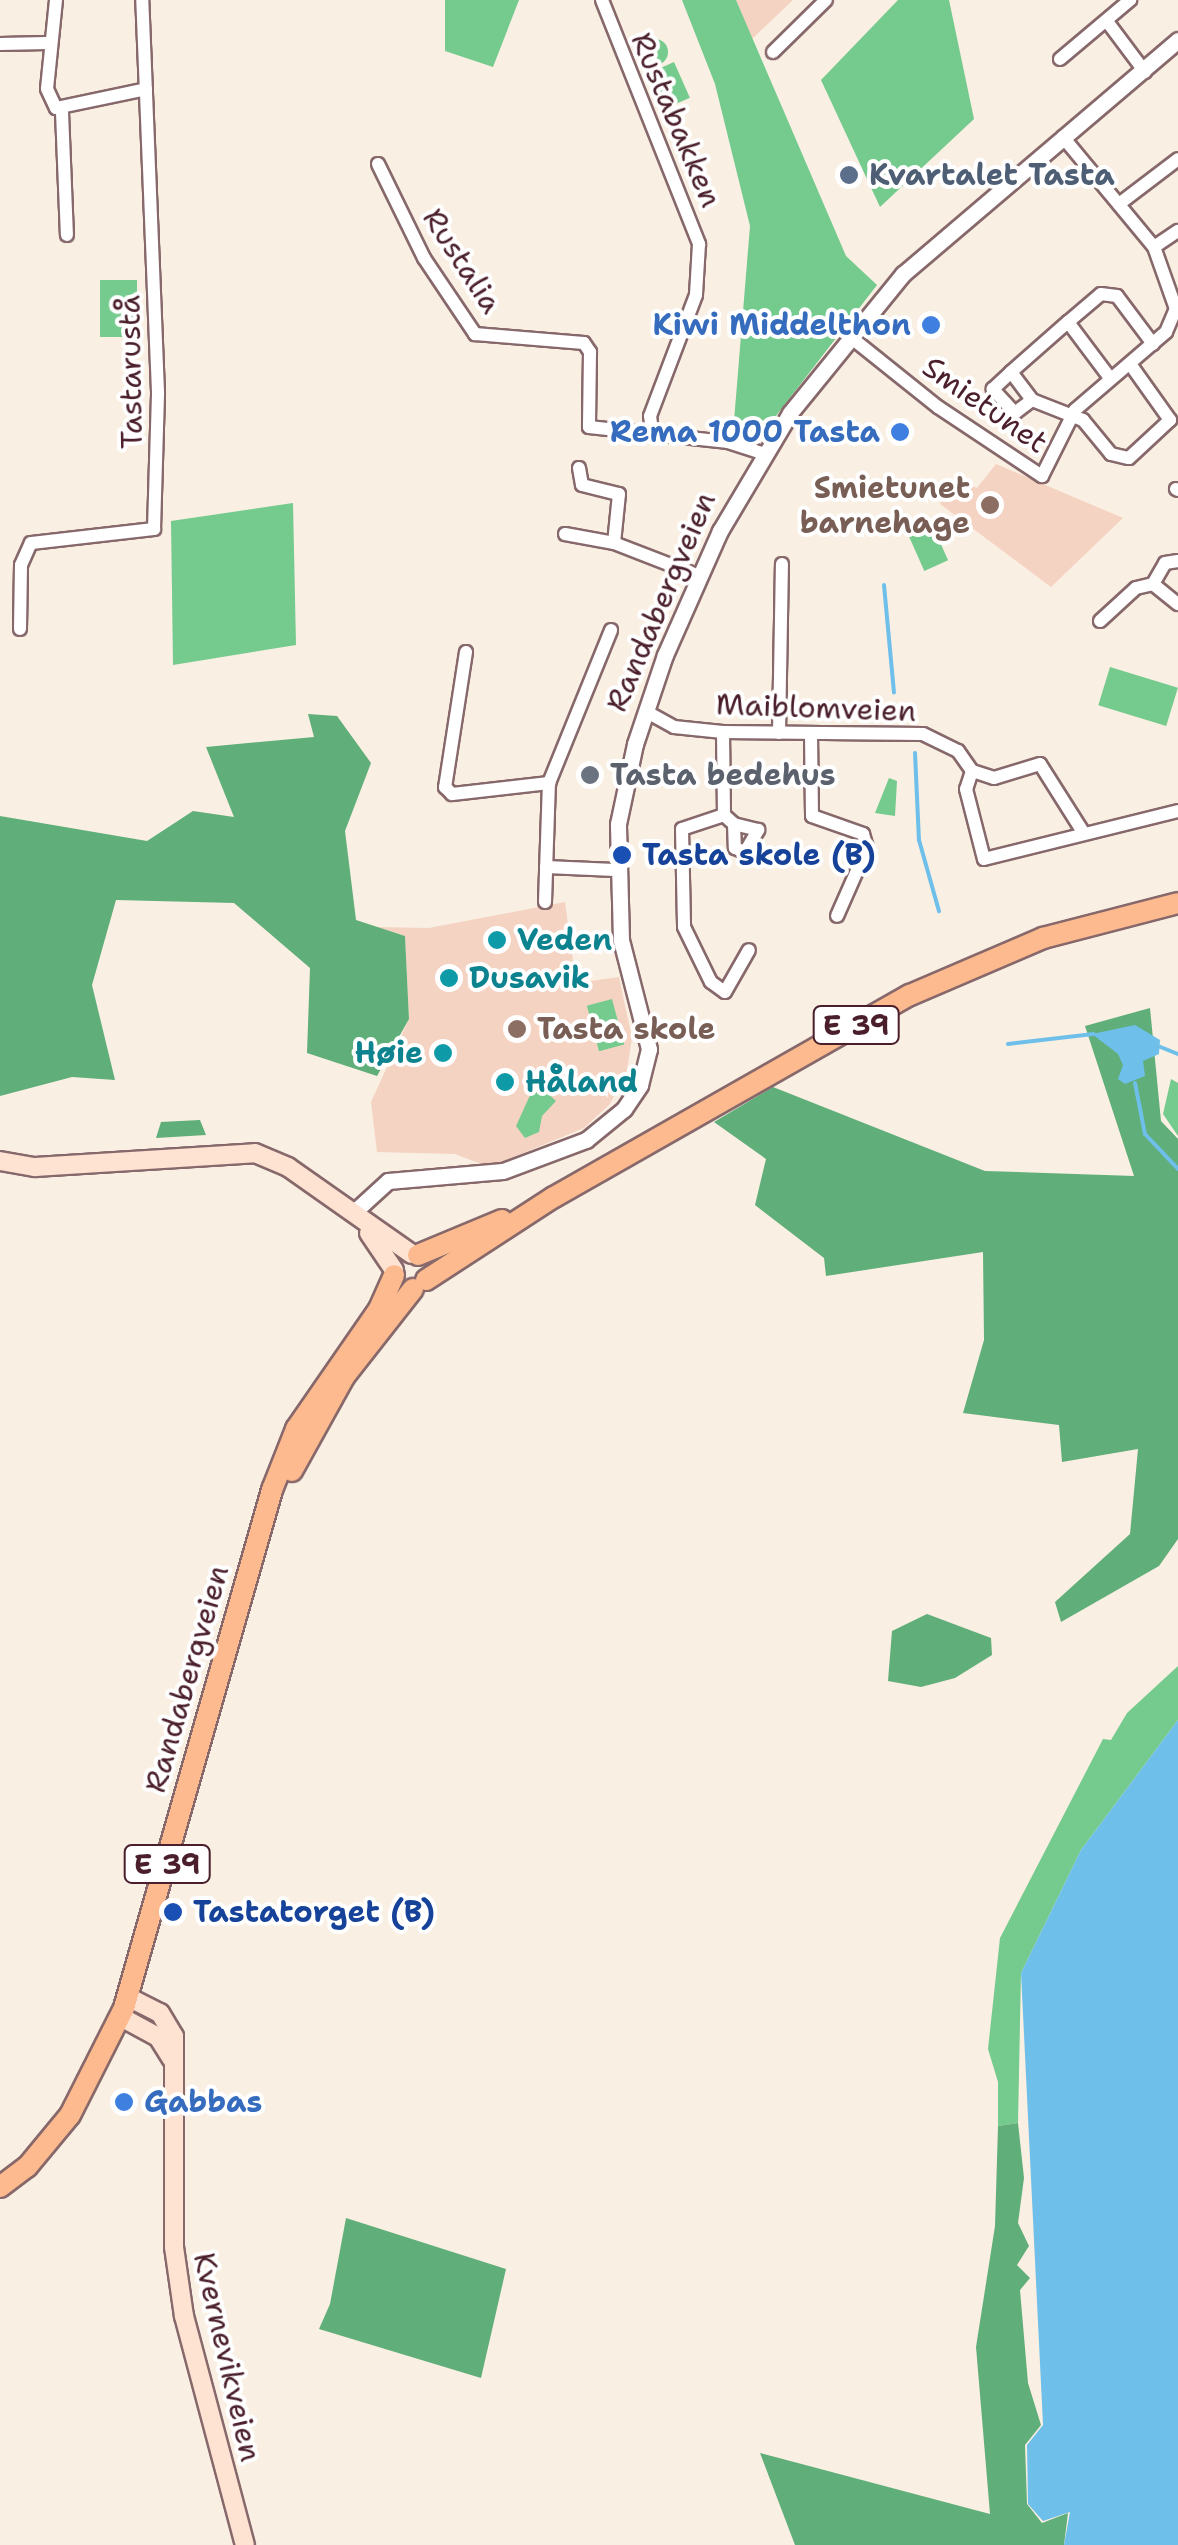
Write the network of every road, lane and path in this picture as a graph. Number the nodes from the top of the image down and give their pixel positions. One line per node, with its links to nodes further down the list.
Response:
1 (56, 0): 7 (street)
2 (142, 0): 13 (street, Tastarustå)
3 (602, 0): 31 (street, Rustabakken)
4 (826, 0): 10 (street)
5 (1130, 0): 6 (street)
6 (1108, 24): 11 (street); 12 (street)
7 (47, 43): 8 (street); 14 (street)
8 (0, 44)
9 (1176, 45): 12 (street, Randabergveien)
10 (774, 52)
11 (1060, 59)
12 (1145, 72): 15 (street, Randabergveien)
13 (146, 90): 14 (street); 42 (street, Tastarustå)
14 (62, 112): 20 (street)
15 (1063, 137): 18 (street, Smietunet); 24 (street, Randabergveien)
16 (1178, 158): 18 (street)
17 (378, 164): 31 (street, Rustalia)
18 (1119, 204): 21 (street, Smietunet)
19 (1178, 231): 21 (street)
20 (67, 235)
21 (1154, 247): 22 (street, Smietunet)
22 (1176, 318): 25 (street, Smietunet)
23 (1068, 322): 25 (street, Smietunet); 27 (street, Smietunet); 28 (street)
24 (848, 335): 30 (street, Smietunet); 32 (street, Randabergveien)
25 (1153, 344): 26 (street, Smietunet)
26 (1130, 364): 28 (street, Smietunet); 30 (street, Smietunet)
27 (1011, 372): 29 (street, Smietunet); 29 (street, Smietunet)
28 (1110, 378): 30 (street, Smietunet)
29 (1032, 400): 30 (street, Smietunet)
30 (1071, 417)
31 (652, 431): 32 (street)
32 (762, 453): 38 (street, Randabergveien)
33 (580, 468): 35 (street)
34 (565, 534): 35 (street)
35 (614, 543): 38 (street)
36 (1178, 561): 39 (street)
37 (782, 564): 47 (street)
38 (699, 576): 45 (street, Randabergveien)
39 (1154, 584): 40 (street); 41 (street)
40 (1178, 604)
41 (1100, 622)
42 (20, 629)
43 (611, 630): 50 (street)
44 (466, 652): 50 (street)
45 (647, 712): 46 (street, Maiblomveien); 54 (street, Randabergveien)
46 (722, 732): 47 (street, Maiblomveien); 60 (street)
47 (778, 732): 48 (street, Maiblomveien)
48 (811, 734): 49 (street, Maiblomveien); 58 (street)
49 (972, 771): 52 (street); 52 (street)
50 (549, 782): 53 (street)
51 (1178, 812): 52 (street)
52 (1083, 832)
53 (546, 866): 54 (street); 55 (street)
54 (615, 870): 63 (street, Randabergveien)
55 (545, 902)
56 (1178, 903): 59 (highway, E 39)
57 (1178, 914): 59 (highway, E 39)
58 (838, 916)
59 (1093, 925): 62 (highway, E 39)
60 (749, 950)
61 (0, 1161): 63 (main road)
62 (554, 1196): 64 (highway, E 39); 66 (highway, E 39)
63 (354, 1212): 64 (main road); 65 (main road)
64 (415, 1255): 65 (highway, E 39); 66 (highway)
65 (394, 1272): 66 (highway); 67 (highway, Randabergveien / E 39)
66 (420, 1284): 67 (highway, Randabergveien / E 39)
67 (129, 2009): 68 (highway, Randabergveien / E 39); 69 (main road, Kvernevikveien)
68 (0, 2187)
69 (245, 2545)

